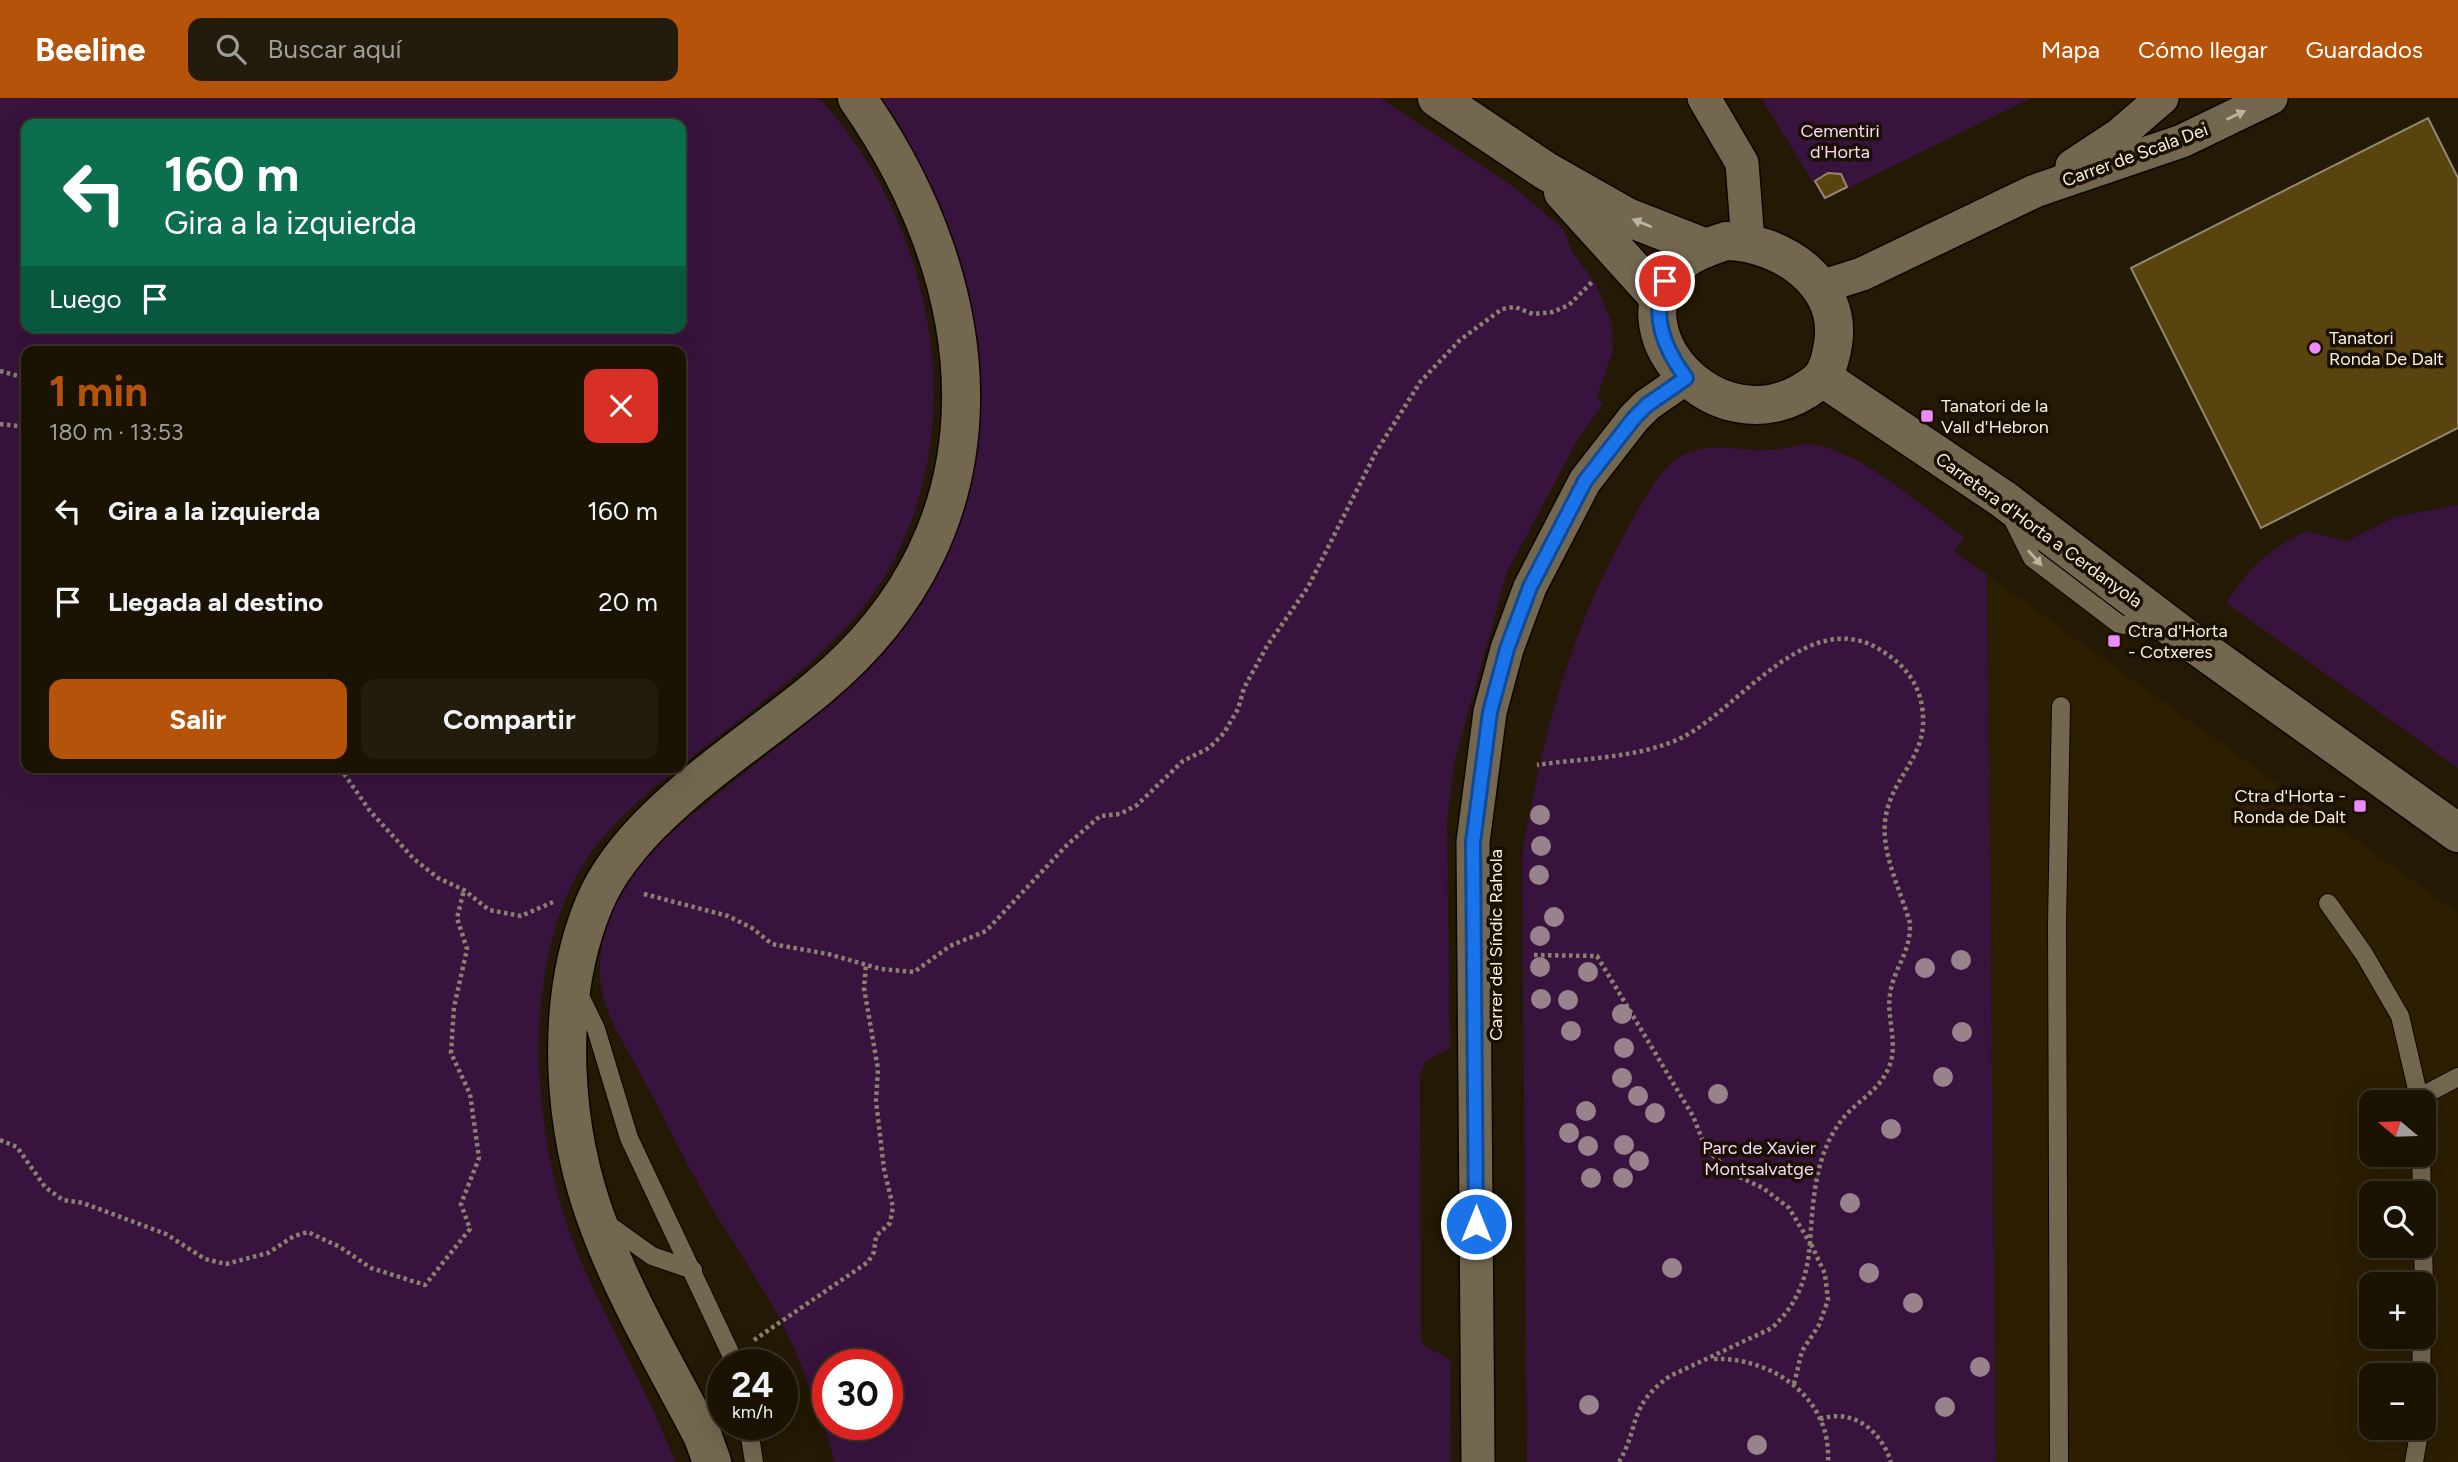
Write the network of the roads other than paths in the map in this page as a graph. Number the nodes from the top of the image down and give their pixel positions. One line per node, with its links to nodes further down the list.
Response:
1 (857, 98): 17 (street)
2 (1437, 98): 6 (street)
3 (1704, 98): 8 (street)
4 (2162, 98): 7 (street, Carrer de Scala Dei)
5 (2271, 98): 7 (street, Carrer de Scala Dei, one-way to 5)
6 (1546, 172): 9 (street, one-way to 6); 11 (street)
7 (2035, 191): 10 (street, Carrer de Scala Dei)
8 (1748, 242): 9 (street); 10 (street)
9 (1706, 248): 11 (street)
10 (1821, 287): 13 (street)
11 (1659, 298): 12 (street)
12 (1686, 378): 13 (street); 28 (street)
13 (1822, 378): 15 (street, Carretera d'Horta a Cerdanyola)
14 (2061, 706): 29 (lane)
15 (2458, 833)
16 (2328, 903): 19 (lane)
17 (573, 982): 21 (street); 22 (lane)
18 (2458, 1077): 20 (lane)
19 (2418, 1090)
20 (2436, 1090)
21 (586, 1186): 22 (lane); 26 (street)
22 (692, 1270): 23 (lane)
23 (729, 1349)
24 (751, 1440): 27 (lane)
25 (2418, 1440): 30 (lane)
26 (712, 1462)
27 (754, 1462)
28 (1478, 1462)
29 (2059, 1462)
30 (2414, 1462)

